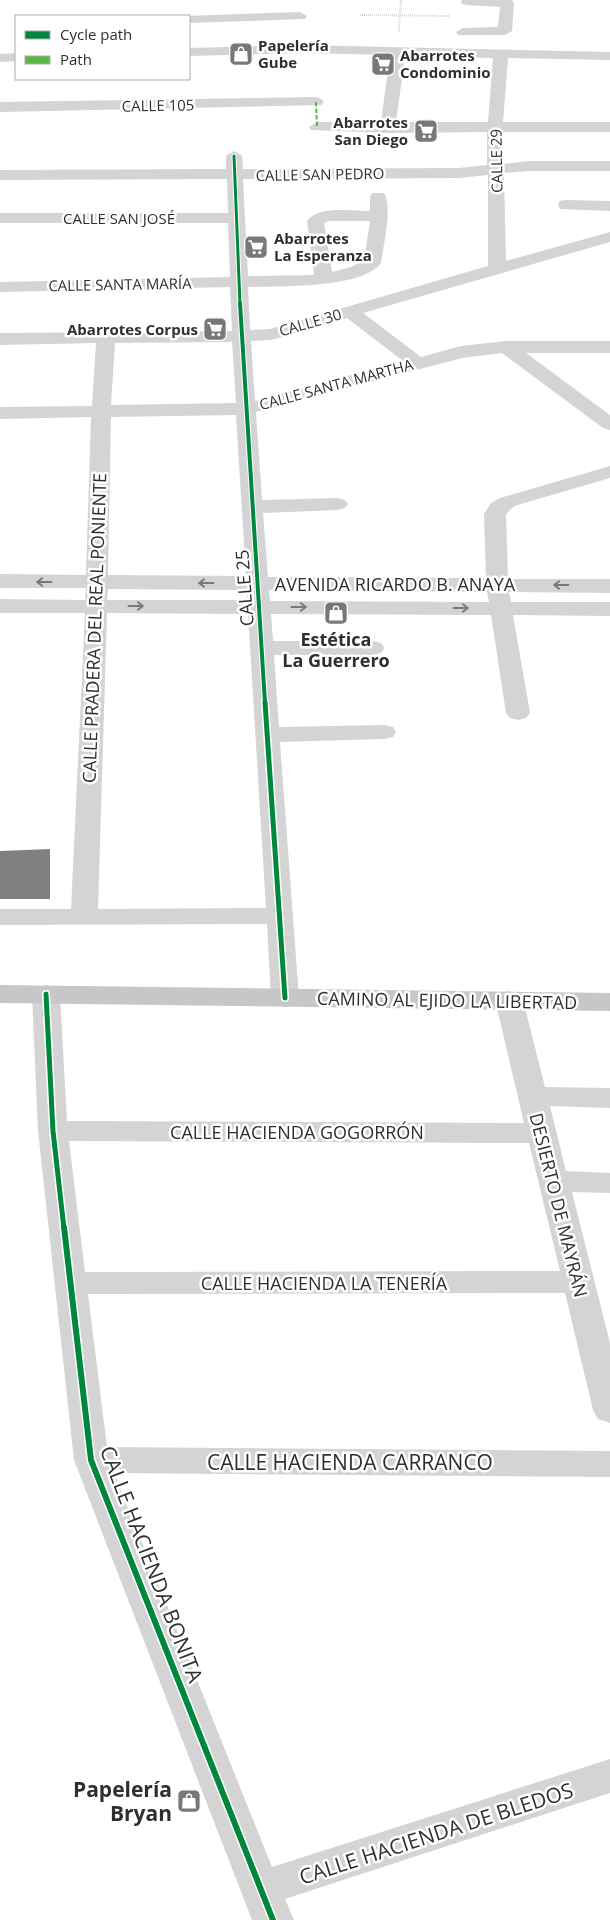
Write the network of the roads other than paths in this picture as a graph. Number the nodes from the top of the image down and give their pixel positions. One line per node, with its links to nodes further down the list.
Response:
1 (300, 0): 3 (street)
2 (467, 1): 5 (street); 5 (street)
3 (300, 16): 4 (street); 6 (street)
4 (190, 19)
5 (463, 32): 9 (street)
6 (301, 49): 7 (street); 8 (street)
7 (398, 51): 9 (street); 19 (street)
8 (190, 52)
9 (460, 53): 10 (street)
10 (501, 54): 11 (street); 17 (street, CALLE 29)
11 (610, 56)
12 (15, 57): 13 (street)
13 (0, 58)
14 (316, 102): 15 (street, CALLE 105)
15 (0, 107)
16 (610, 126): 17 (street)
17 (495, 127): 19 (street); 22 (street, CALLE 29)
18 (317, 128): 19 (street)
19 (388, 128)
20 (234, 156): 23 (street, CALLE 25)
21 (610, 166): 22 (street, CALLE SAN PEDRO)
22 (496, 169): 23 (street, CALLE SAN PEDRO); 32 (street, CALLE 29)
23 (235, 175): 24 (street, CALLE SAN PEDRO); 30 (street, CALLE 25)
24 (0, 176)
25 (378, 197): 28 (street)
26 (566, 206): 27 (street)
27 (610, 206)
28 (379, 216): 33 (street, CALLE SANTA MARÍA); 33 (street)
29 (0, 218): 30 (street, CALLE SAN JOSÉ)
30 (237, 218): 34 (street, CALLE 25)
31 (610, 237): 32 (street, CALLE 30)
32 (497, 269): 36 (street, CALLE 30)
33 (324, 280): 34 (street, CALLE SANTA MARÍA)
34 (239, 282): 35 (street, CALLE SANTA MARÍA); 37 (street, CALLE 25)
35 (0, 287)
36 (349, 311): 37 (street, CALLE 30); 42 (street)
37 (241, 336): 38 (street, CALLE 30); 43 (street, CALLE 25)
38 (106, 338): 39 (street, CALLE 30); 44 (street, CALLE PRADERA DEL REAL PONIENTE)
39 (0, 339)
40 (506, 347): 41 (street, CALLE SANTA MARTHA); 42 (street, CALLE SANTA MARTHA); 46 (street)
41 (610, 347)
42 (416, 362): 43 (street, CALLE SANTA MARTHA)
43 (246, 409): 44 (street, CALLE SANTA MARTHA); 49 (street, CALLE 25)
44 (101, 412): 45 (street, CALLE SANTA MARTHA); 51 (street, CALLE PRADERA DEL REAL PONIENTE)
45 (0, 414)
46 (610, 424)
47 (610, 472): 53 (street)
48 (338, 504): 49 (street)
49 (252, 507): 52 (street, CALLE 25)
50 (0, 581): 51 (street, AVENIDA RICARDO B. ANAYA, one-way to 50)
51 (97, 582): 52 (street, AVENIDA RICARDO B. ANAYA, one-way to 51); 56 (street, CALLE PRADERA DEL REAL PONIENTE)
52 (257, 583): 53 (street, AVENIDA RICARDO B. ANAYA); 57 (street, CALLE 25)
53 (497, 585): 54 (street, AVENIDA RICARDO B. ANAYA, one-way to 53); 58 (street)
54 (610, 586)
55 (0, 606): 56 (street, AVENIDA RICARDO B. ANAYA)
56 (95, 606): 57 (street, AVENIDA RICARDO B. ANAYA, one-way to 57); 67 (street, CALLE PRADERA DEL REAL PONIENTE)
57 (259, 607): 58 (street, AVENIDA RICARDO B. ANAYA, one-way to 58); 60 (street, CALLE 25)
58 (500, 609): 59 (street, AVENIDA RICARDO B. ANAYA); 62 (street)
59 (610, 609)
60 (262, 648): 61 (street); 64 (street, CALLE 25)
61 (373, 648)
62 (518, 713)
63 (384, 732): 64 (street)
64 (267, 735): 65 (street, CALLE 25)
65 (279, 916): 67 (street); 70 (street, CALLE 25)
66 (0, 917): 67 (street)
67 (84, 918)
68 (0, 994): 69 (main road, CAMINO AL EJIDO LA LIBERTAD)
69 (46, 994): 70 (main road, CAMINO AL EJIDO LA LIBERTAD); 75 (street, CALLE HACIENDA BONITA)
70 (285, 998): 71 (main road, CAMINO AL EJIDO LA LIBERTAD)
71 (509, 1000): 72 (main road, CAMINO AL EJIDO LA LIBERTAD); 73 (street, DESIERTO DE MAYRÁN)
72 (610, 1002)
73 (532, 1096): 74 (street); 76 (street, DESIERTO DE MAYRÁN)
74 (610, 1098)
75 (53, 1131): 76 (street, CALLE HACIENDA GOGORRÓN); 80 (street, CALLE HACIENDA BONITA)
76 (542, 1133): 77 (street, DESIERTO DE MAYRÁN)
77 (554, 1181): 78 (street); 79 (street, DESIERTO DE MAYRÁN)
78 (610, 1183)
79 (578, 1282): 80 (street, CALLE HACIENDA LA TENERÍA); 81 (street, DESIERTO DE MAYRÁN)
80 (70, 1283): 82 (street, CALLE HACIENDA BONITA)
81 (610, 1410)
82 (91, 1460): 83 (street, CALLE HACIENDA CARRANCO); 85 (street, CALLE HACIENDA BONITA)
83 (610, 1464)
84 (610, 1776): 85 (street, CALLE HACIENDA DE BLEDOS)
85 (267, 1904)

